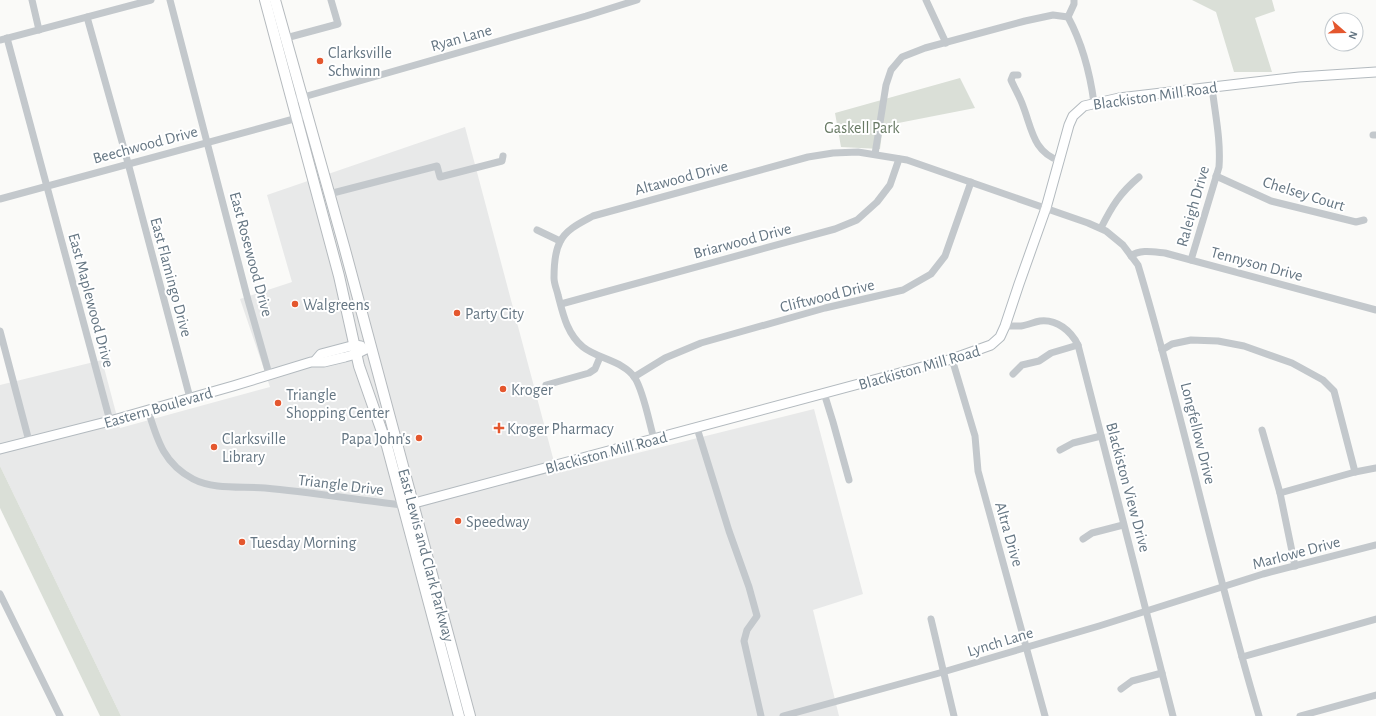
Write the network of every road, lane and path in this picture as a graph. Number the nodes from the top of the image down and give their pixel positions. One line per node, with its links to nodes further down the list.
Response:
1 (32, 0): 12 (street)
2 (151, 0): 10 (street)
3 (170, 0): 22 (street, East Rosewood Drive)
4 (265, 0): 19 (main road)
5 (275, 0): 13 (main road)
6 (331, 0): 13 (street)
7 (637, 0): 19 (street, Ryan Lane)
8 (926, 0): 15 (street)
9 (1074, 0): 11 (street)
10 (87, 17): 12 (street); 27 (street, East Flamingo Drive)
11 (1068, 17): 15 (street); 20 (street)
12 (40, 30): 14 (street)
13 (286, 38): 19 (main road)
14 (4, 39): 31 (street, East Maplewood Drive)
15 (946, 43): 23 (street)
16 (1376, 72): 18 (main road, Blackiston Mill Road)
17 (1018, 75): 26 (street)
18 (1212, 87): 20 (main road, Blackiston Mill Road); 28 (street, Raleigh Drive)
19 (297, 98): 21 (main road)
20 (1094, 103): 26 (main road, Blackiston Mill Road)
21 (303, 117): 22 (street, Beechwood Drive); 32 (main road, East Lewis and Clark Parkway); 47 (main road, East Lewis and Clark Parkway)
22 (208, 142): 27 (street, Beechwood Drive); 51 (street, East Rosewood Drive)
23 (875, 154): 25 (street, Altawood Drive); 38 (street, Altawood Drive)
24 (503, 156): 32 (street)
25 (899, 159): 30 (street, Altawood Drive); 41 (street, Briarwood Drive)
26 (1060, 161): 34 (main road, Blackiston Mill Road)
27 (128, 164): 31 (street, Beechwood Drive); 56 (street, East Flamingo Drive)
28 (1216, 176): 35 (street, Chelsey Court); 40 (street, Raleigh Drive)
29 (1139, 177): 36 (street)
30 (971, 182): 34 (street, Altawood Drive); 53 (street, Cliftwood Drive)
31 (47, 186): 33 (street, Beechwood Drive); 58 (street, East Maplewood Drive)
32 (329, 194): 46 (main road, East Lewis and Clark Parkway)
33 (0, 199)
34 (1046, 208): 36 (street, Longfellow Drive); 43 (main road, Blackiston Mill Road)
35 (1364, 220)
36 (1101, 228): 39 (street, Longfellow Drive)
37 (537, 230): 38 (street)
38 (560, 241): 41 (street)
39 (1131, 256): 40 (street, Tennyson Drive); 48 (street, Longfellow Drive)
40 (1191, 260): 42 (street, Tennyson Drive)
41 (560, 304): 49 (street)
42 (1376, 310)
43 (1005, 326): 45 (street, Blackiston View Drive); 50 (main road, Blackiston Mill Road)
44 (0, 331): 63 (street)
45 (1078, 345): 52 (street); 61 (street, Blackiston View Drive)
46 (370, 347): 47 (main road, Eastern Boulevard); 70 (main road, East Lewis and Clark Parkway)
47 (356, 350): 51 (main road, Eastern Boulevard); 70 (main road, East Lewis and Clark Parkway)
48 (1162, 350): 67 (street); 75 (street, Longfellow Drive)
49 (600, 357): 53 (street); 54 (street)
50 (952, 359): 55 (main road, Blackiston Mill Road); 80 (street, Altra Drive)
51 (270, 374): 56 (main road, Eastern Boulevard)
52 (1013, 374)
53 (634, 377): 62 (street)
54 (546, 385)
55 (824, 393): 59 (main road, Blackiston Mill Road); 68 (street)
56 (190, 398): 57 (main road, Eastern Boulevard)
57 (148, 410): 58 (main road, Eastern Boulevard); 70 (street, Triangle Drive)
58 (110, 421): 63 (main road, Eastern Boulevard)
59 (697, 428): 62 (main road, Blackiston Mill Road); 89 (street)
60 (1262, 430): 69 (street)
61 (1101, 436): 65 (street); 71 (street, Blackiston View Drive)
62 (654, 439): 70 (main road, Blackiston Mill Road)
63 (29, 441): 64 (main road, Eastern Boulevard)
64 (0, 449)
65 (1060, 450)
66 (1376, 468): 67 (street)
67 (1355, 472): 69 (street)
68 (849, 480)
69 (1280, 493): 74 (street)
70 (408, 505): 87 (main road, East Lewis and Clark Parkway); 88 (main road, East Lewis and Clark Parkway)
71 (1123, 525): 72 (street); 77 (street, Blackiston View Drive)
72 (1083, 539)
73 (1376, 545): 74 (street, Marlowe Drive)
74 (1296, 566): 75 (street, Marlowe Drive)
75 (1224, 587): 77 (street, Lynch Lane); 81 (street, Longfellow Drive)
76 (0, 594): 86 (street)
77 (1146, 611): 80 (street, Lynch Lane); 83 (street, Blackiston View Drive)
78 (931, 619): 82 (street)
79 (1376, 619): 81 (street)
80 (1027, 647): 82 (street, Lynch Lane); 92 (street, Altra Drive)
81 (1242, 657): 94 (street, Longfellow Drive)
82 (942, 672): 90 (street, Lynch Lane); 91 (street)
83 (1162, 673): 84 (street); 93 (street, Blackiston View Drive)
84 (1121, 689)
85 (1376, 695): 95 (street)
86 (60, 716)
87 (459, 716)
88 (470, 716)
89 (761, 716)
90 (783, 716)
91 (954, 716)
92 (1045, 716)
93 (1173, 716)
94 (1259, 716)
95 (1300, 716)

